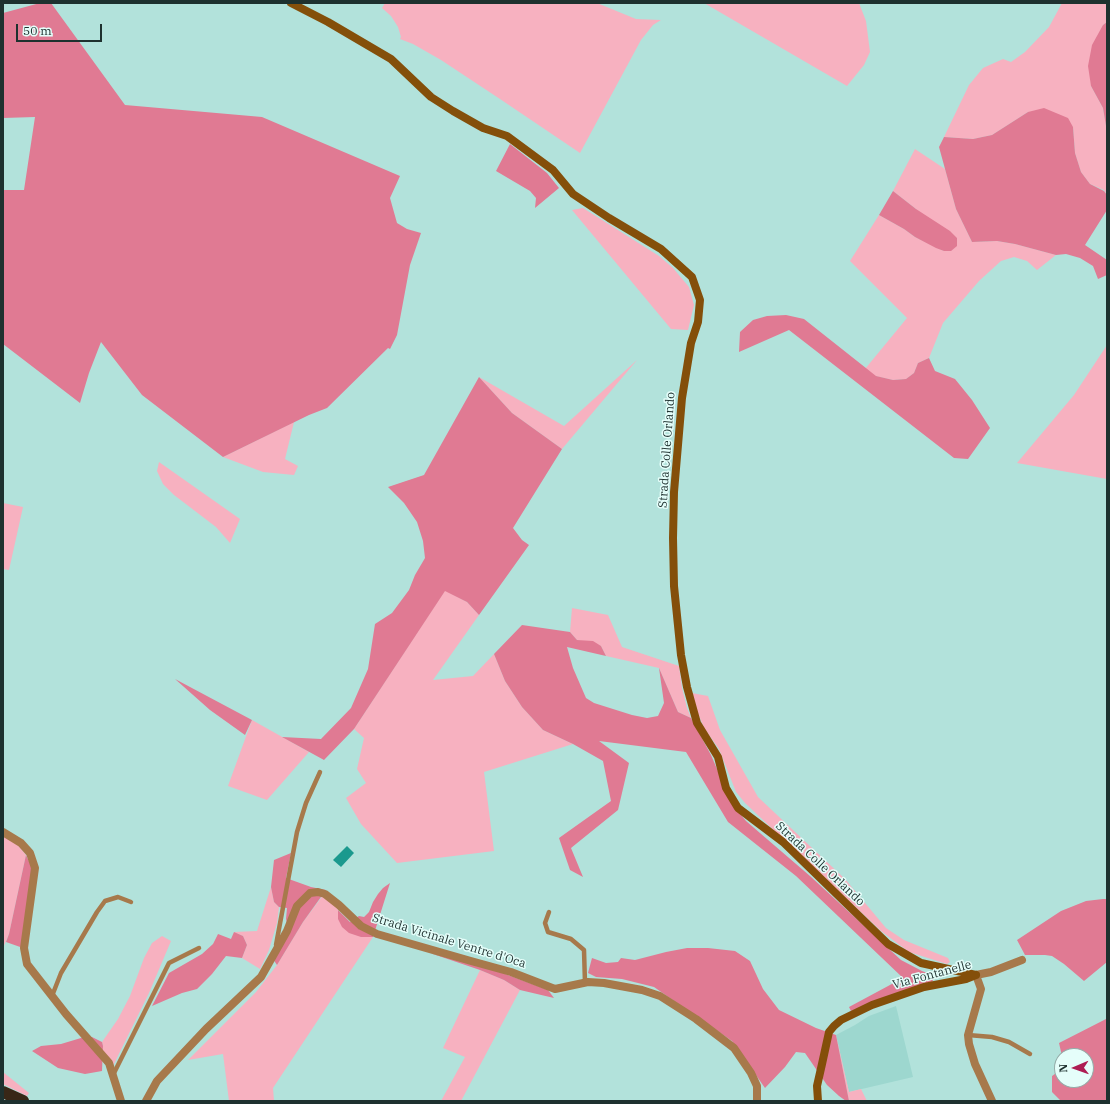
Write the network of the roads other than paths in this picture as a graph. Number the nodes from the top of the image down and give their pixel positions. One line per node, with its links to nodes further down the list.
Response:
1 (291, 3): 9 (street, Strada Colle Orlando)
2 (320, 772): 7 (lane)
3 (3, 832): 11 (street)
4 (131, 902): 11 (lane)
5 (549, 912): 10 (lane)
6 (199, 948): 14 (lane)
7 (275, 950): 10 (street, Strada Vicinale Ventre d'Oca); 18 (street, Strada Vicinale Ventre d'Oca)
8 (1022, 960): 9 (street, Via Fontanelle)
9 (976, 975): 12 (street); 20 (street, Via Fontanelle)
10 (585, 983): 19 (street, Strada Vicinale Ventre d'Oca)
11 (52, 996): 14 (street)
12 (968, 1035): 13 (lane); 21 (street)
13 (1030, 1054)
14 (113, 1075): 17 (street)
15 (3, 1092): 16 (highway)
16 (23, 1101)
17 (120, 1101)
18 (146, 1101)
19 (757, 1101)
20 (818, 1101)
21 (992, 1101)

